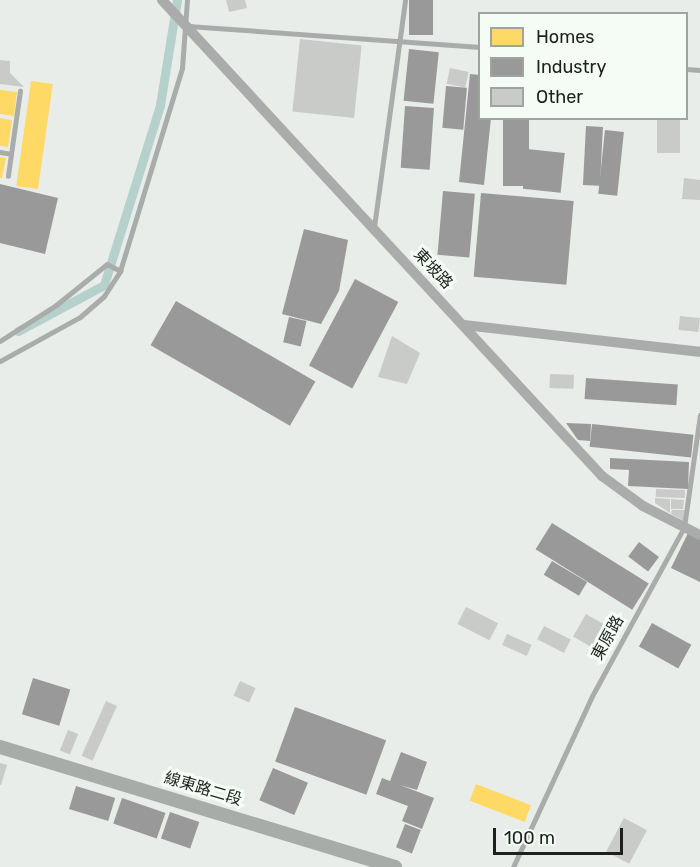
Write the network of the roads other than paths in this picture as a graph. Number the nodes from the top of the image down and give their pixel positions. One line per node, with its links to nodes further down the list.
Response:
1 (162, 0): 4 (street, 東坡路)
2 (187, 0): 4 (lane)
3 (405, 0): 5 (lane)
4 (187, 26): 5 (lane); 11 (street, 東坡路); 12 (lane)
5 (400, 39): 6 (lane); 11 (lane)
6 (478, 47)
7 (20, 91): 9 (lane)
8 (0, 152): 9 (lane)
9 (10, 153): 10 (lane)
10 (8, 176)
11 (374, 228): 13 (street, 東坡路)
12 (120, 271): 14 (lane); 16 (lane)
13 (464, 326): 15 (street); 18 (street, 東坡路)
14 (0, 340)
15 (700, 352)
16 (0, 361)
17 (700, 415): 18 (lane, 東原路)
18 (684, 527): 19 (street, 東坡路); 22 (lane, 東原路)
19 (700, 535)
20 (0, 747): 21 (main road, 線東路二段)
21 (395, 867)
22 (513, 867)

